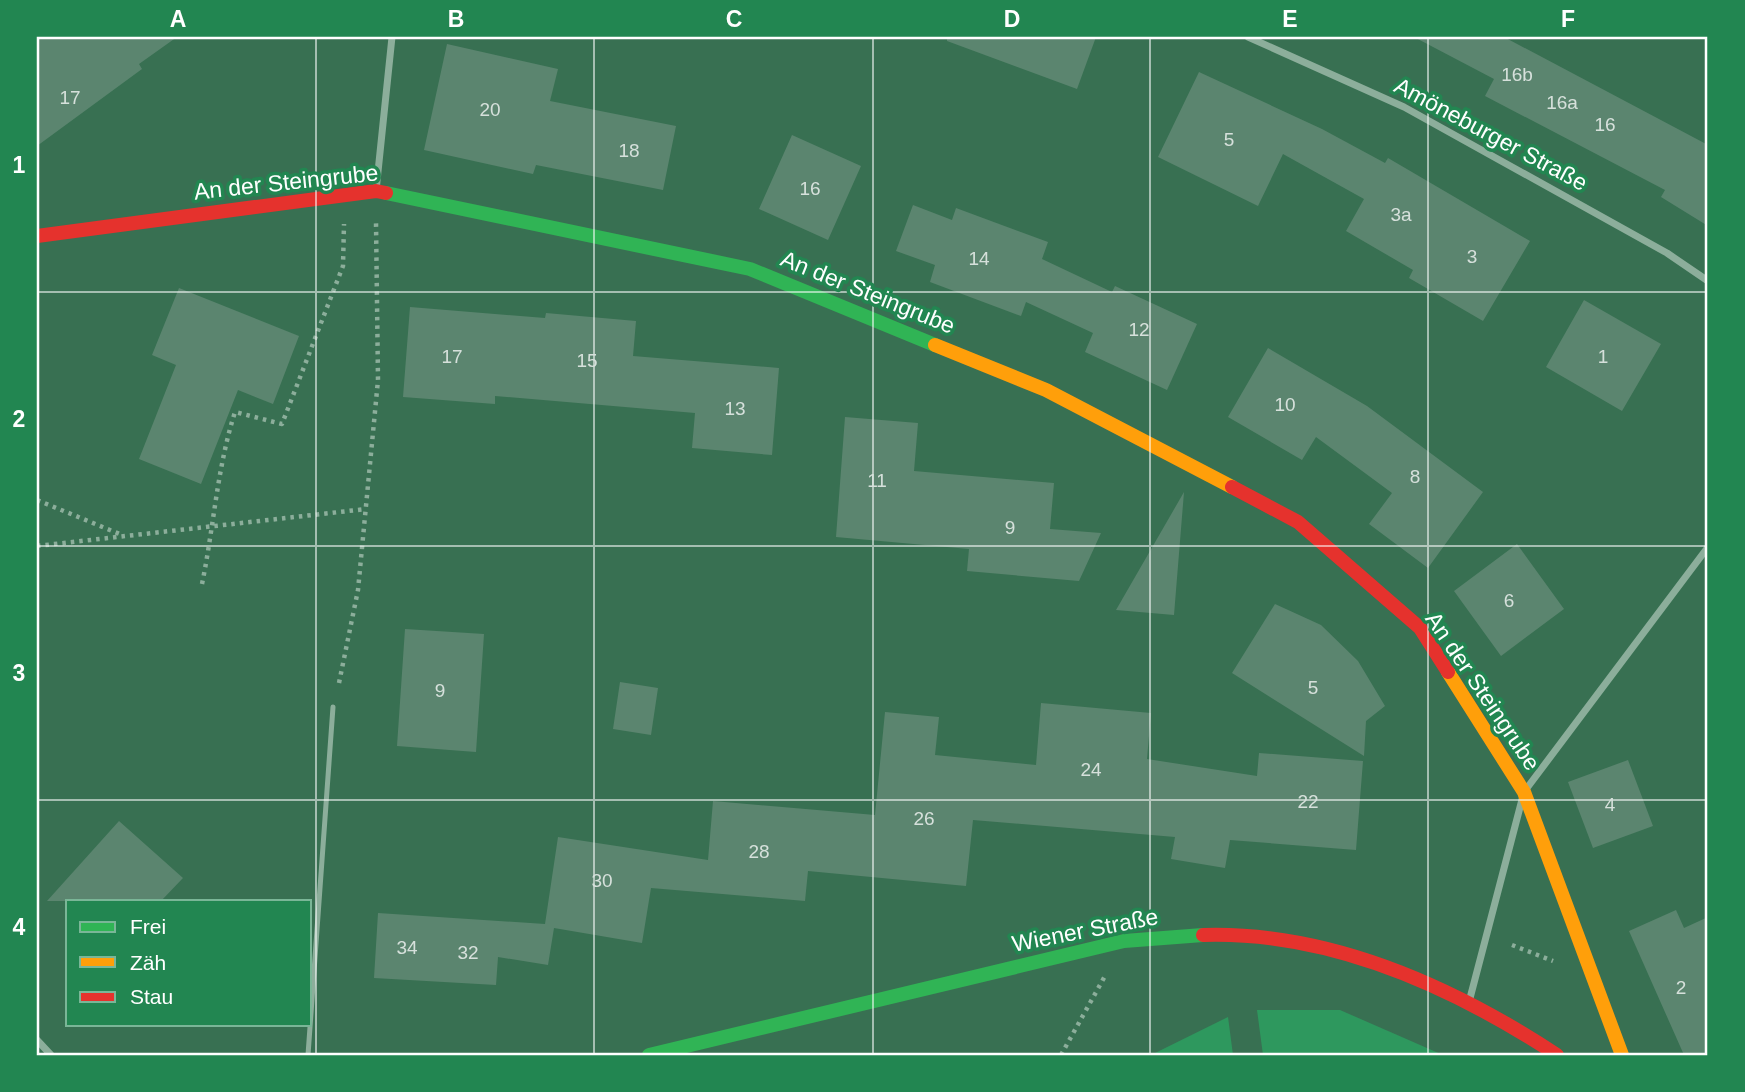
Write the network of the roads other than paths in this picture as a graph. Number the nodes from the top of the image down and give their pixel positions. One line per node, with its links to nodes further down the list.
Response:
1 (392, 37): 3 (street)
2 (1248, 37): 5 (street, Amöneburger Straße)
3 (376, 191): 4 (street, An der Steingrube); 8 (street, An der Steingrube)
4 (37, 236)
5 (1708, 281)
6 (1708, 547): 8 (street)
7 (333, 707): 9 (lane)
8 (1524, 792): 10 (street, An der Steingrube); 17 (street, An der Steingrube)
9 (312, 999)
10 (1468, 1004): 15 (street, Wiener Straße); 16 (street, Wiener Straße)
11 (310, 1026): 14 (lane)
12 (37, 1040): 13 (street)
13 (51, 1055)
14 (308, 1055)
15 (649, 1055)
16 (1557, 1055)
17 (1622, 1055)

